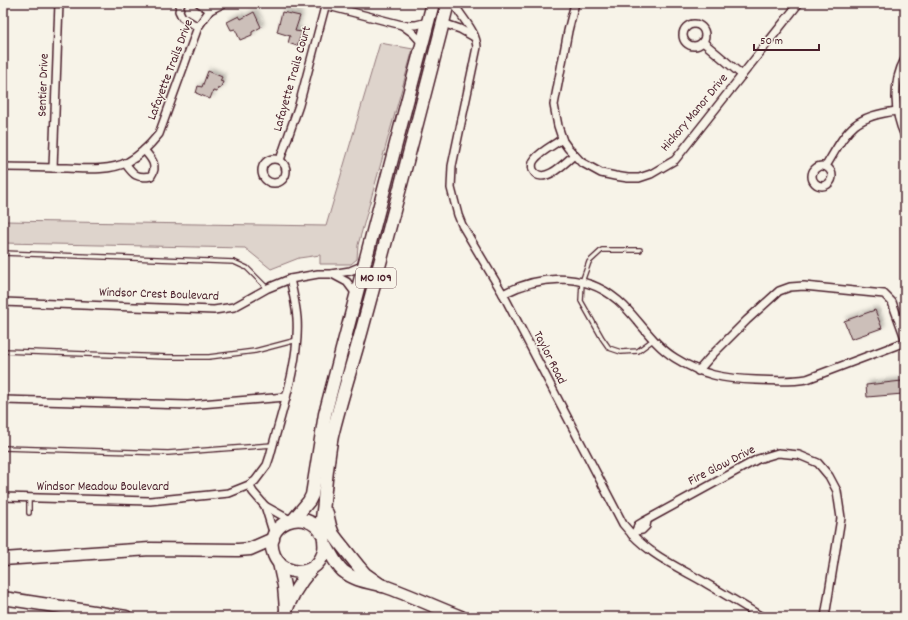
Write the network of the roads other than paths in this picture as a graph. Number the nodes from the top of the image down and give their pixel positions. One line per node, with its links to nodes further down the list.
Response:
1 (59, 3): 31 (street, Sentier Drive)
2 (181, 3): 16 (street)
3 (199, 3): 12 (street)
4 (224, 3): 12 (street, Lafayette Trails Drive)
5 (317, 3): 11 (street)
6 (434, 3): 13 (main road, MO 109); 14 (main road)
7 (448, 3): 14 (main road, MO 109)
8 (454, 3): 17 (street)
9 (575, 3): 24 (street, Hickory Manor Drive)
10 (799, 3): 21 (street, Hickory Manor Drive)
11 (326, 4): 15 (street); 27 (street, Lafayette Trails Court)
12 (210, 10): 16 (street, Lafayette Trails Drive)
13 (428, 22): 15 (street); 19 (main road, MO 109)
14 (443, 23): 17 (street); 55 (main road, MO 109)
15 (402, 25): 19 (street)
16 (198, 27): 25 (street, Lafayette Trails Drive)
17 (475, 38): 40 (street, Taylor Road)
18 (703, 42): 21 (street)
19 (422, 43): 34 (main road, MO 109)
20 (905, 59): 22 (street)
21 (742, 75): 26 (street, Hickory Manor Drive)
22 (897, 111): 23 (street); 29 (street)
23 (905, 136)
24 (562, 139): 26 (street, Hickory Manor Drive); 26 (street)
25 (144, 150): 28 (street, Lafayette Trails Drive); 28 (street)
26 (574, 155)
27 (280, 160)
28 (126, 163): 31 (street, Lafayette Trails Drive)
29 (826, 166)
30 (3, 167): 31 (street, Lafayette Trails Drive)
31 (53, 168)
32 (640, 250): 37 (lane)
33 (3, 253): 38 (lane)
34 (364, 265): 35 (street, Windsor Crest Boulevard); 39 (main road, MO 109)
35 (331, 274): 36 (street, Windsor Crest Boulevard); 39 (street)
36 (290, 279): 38 (street, Windsor Crest Boulevard); 43 (street, Windsor Meadow Boulevard)
37 (582, 282): 40 (street); 44 (street); 44 (lane)
38 (268, 288): 41 (street, Windsor Crest Boulevard)
39 (356, 294): 58 (main road, MO 109)
40 (503, 294): 59 (street, Taylor Road)
41 (3, 302)
42 (905, 338): 47 (street)
43 (297, 340): 46 (lane); 48 (street, Windsor Meadow Boulevard)
44 (654, 340): 47 (street)
45 (905, 342): 47 (street)
46 (3, 351)
47 (698, 371)
48 (286, 397): 49 (street); 50 (street, Windsor Meadow Boulevard)
49 (3, 400)
50 (273, 445): 51 (lane); 52 (street, Windsor Meadow Boulevard)
51 (3, 448)
52 (249, 486): 54 (street, Windsor Meadow Boulevard); 56 (street)
53 (3, 497): 54 (street, Windsor Meadow Boulevard)
54 (29, 498): 57 (lane)
55 (324, 500): 61 (main road, MO 109); 65 (main road)
56 (265, 506): 58 (street); 60 (street)
57 (29, 513)
58 (292, 520): 60 (main road, MO 109); 61 (main road)
59 (634, 533): 70 (street, Taylor Road); 71 (street, Fire Glow Drive)
60 (273, 537): 62 (main road); 63 (main road, MO 109)
61 (324, 539): 64 (main road, MO 109); 65 (main road)
62 (3, 559)
63 (279, 563): 64 (main road); 67 (main road, MO 109)
64 (311, 569): 67 (main road, MO 109)
65 (383, 586): 69 (main road)
66 (3, 598): 68 (main road)
67 (285, 613)
68 (126, 617)
69 (461, 617)
70 (762, 617)
71 (825, 617)

